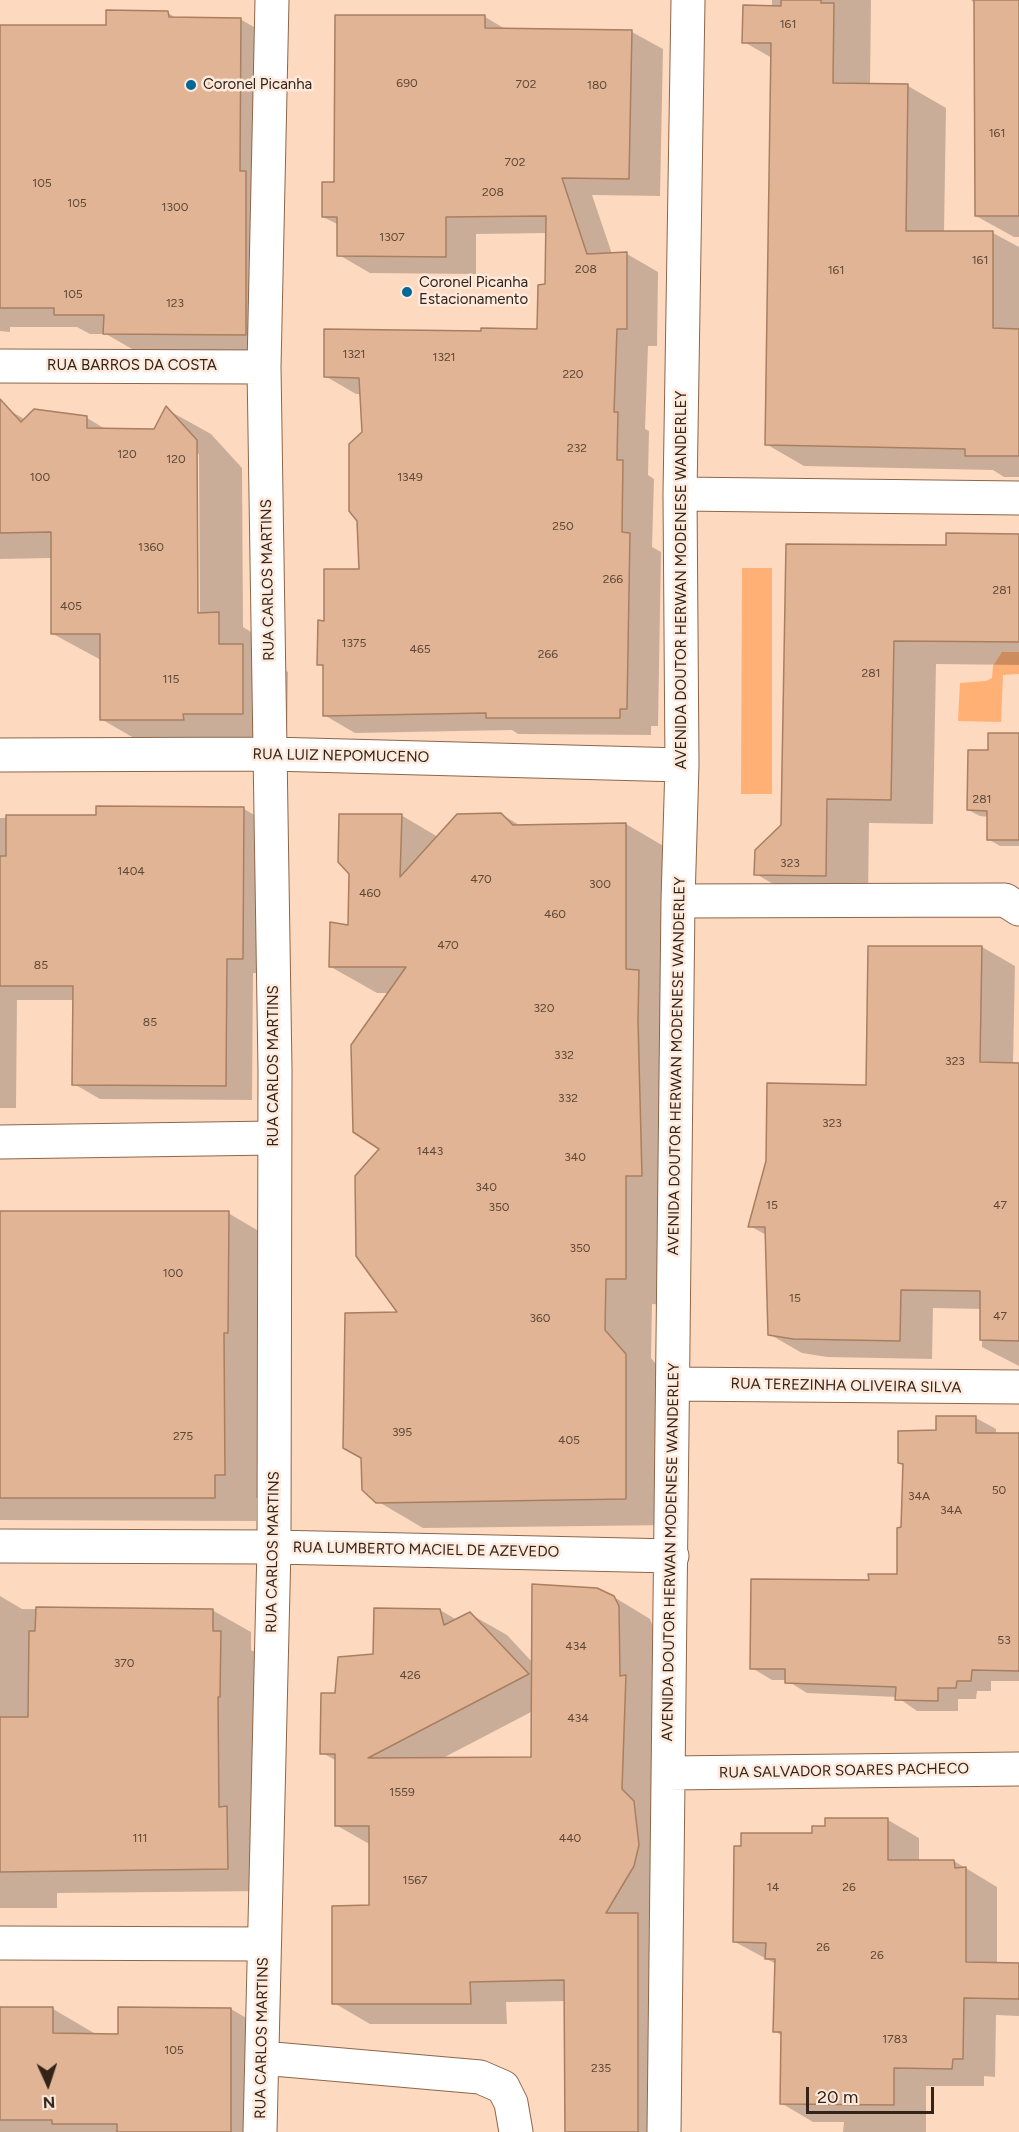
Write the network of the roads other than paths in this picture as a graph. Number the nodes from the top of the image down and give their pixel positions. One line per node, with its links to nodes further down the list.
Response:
1 (272, 0): 4 (street, RUA CARLOS MARTINS)
2 (688, 0): 5 (street, AVENIDA DOUTOR HERWAN MODENESE WANDERLEY)
3 (0, 366): 4 (street, RUA BARROS DA COSTA)
4 (264, 367): 7 (street, RUA CARLOS MARTINS)
5 (680, 494): 6 (street); 9 (street, AVENIDA DOUTOR HERWAN MODENESE WANDERLEY)
6 (1019, 498)
7 (271, 754): 8 (street, RUA LUIZ NEPOMUCENO); 9 (street, RUA LUIZ NEPOMUCENO); 12 (street, RUA CARLOS MARTINS)
8 (0, 755)
9 (682, 765): 10 (street, AVENIDA DOUTOR HERWAN MODENESE WANDERLEY)
10 (678, 901): 11 (street); 14 (street, AVENIDA DOUTOR HERWAN MODENESE WANDERLEY)
11 (1019, 909)
12 (274, 1138): 13 (street); 17 (street, RUA CARLOS MARTINS)
13 (0, 1142)
14 (673, 1384): 15 (street, RUA TEREZINHA OLIVEIRA SILVA); 18 (street, AVENIDA DOUTOR HERWAN MODENESE WANDERLEY)
15 (1019, 1387)
16 (0, 1546): 17 (street, RUA LUMBERTO MACIEL DE AZEVEDO)
17 (274, 1547): 18 (street, RUA LUMBERTO MACIEL DE AZEVEDO); 22 (street, RUA CARLOS MARTINS)
18 (672, 1556): 20 (street, AVENIDA DOUTOR HERWAN MODENESE WANDERLEY)
19 (1019, 1769): 20 (street, RUA SALVADOR SOARES PACHECO)
20 (669, 1773): 26 (street, AVENIDA DOUTOR HERWAN MODENESE WANDERLEY)
21 (0, 1943): 22 (street)
22 (264, 1944): 23 (street, RUA CARLOS MARTINS)
23 (262, 2058): 24 (street, RUA CARLOS MARTINS); 25 (street)
24 (260, 2132)
25 (516, 2132)
26 (664, 2132)

